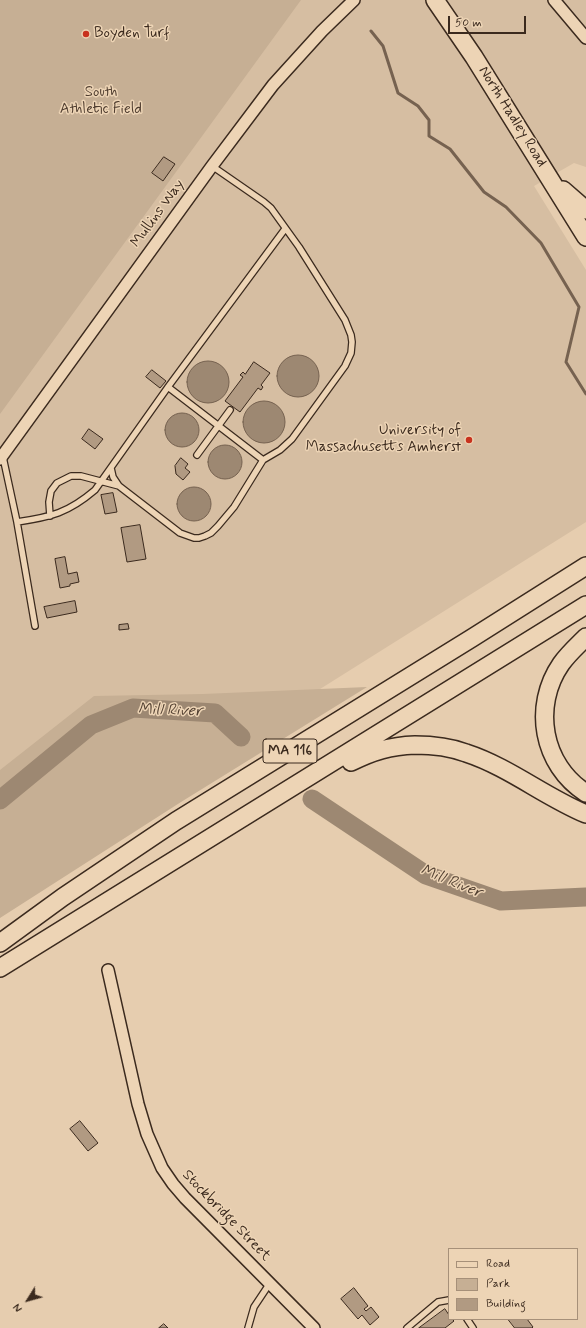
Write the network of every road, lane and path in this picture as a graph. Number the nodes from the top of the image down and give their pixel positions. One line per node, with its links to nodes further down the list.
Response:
1 (354, 0): 5 (street, Mullins Way)
2 (435, 0): 6 (main road, North Hadley Road)
3 (554, 0): 4 (street)
4 (586, 38)
5 (212, 166): 8 (lane); 14 (street, Mullins Way)
6 (551, 179): 7 (main road); 9 (main road, North Hadley Road)
7 (586, 210)
8 (285, 228): 10 (lane); 15 (lane)
9 (586, 237)
10 (168, 387): 12 (lane); 16 (lane)
11 (230, 410): 12 (lane)
12 (218, 426): 13 (lane); 15 (lane)
13 (197, 455)
14 (1, 457): 20 (lane)
15 (264, 460): 18 (lane)
16 (111, 468): 17 (lane); 18 (lane)
17 (102, 481): 18 (lane); 19 (lane); 19 (lane)
18 (119, 486)
19 (50, 516): 20 (lane)
20 (17, 522): 23 (lane)
21 (586, 566): 28 (main road, MA 116)
22 (586, 605): 27 (main road, MA 116)
23 (35, 626)
24 (586, 637): 25 (main road)
25 (586, 793)
26 (586, 814): 27 (main road)
27 (150, 875): 29 (main road, MA 116)
28 (0, 943)
29 (0, 968)
30 (108, 970): 31 (street, Stockbridge Street)
31 (270, 1283): 33 (lane); 34 (street, Stockbridge Street)
32 (448, 1300): 35 (lane)
33 (248, 1328)
34 (314, 1328)
35 (407, 1328)

